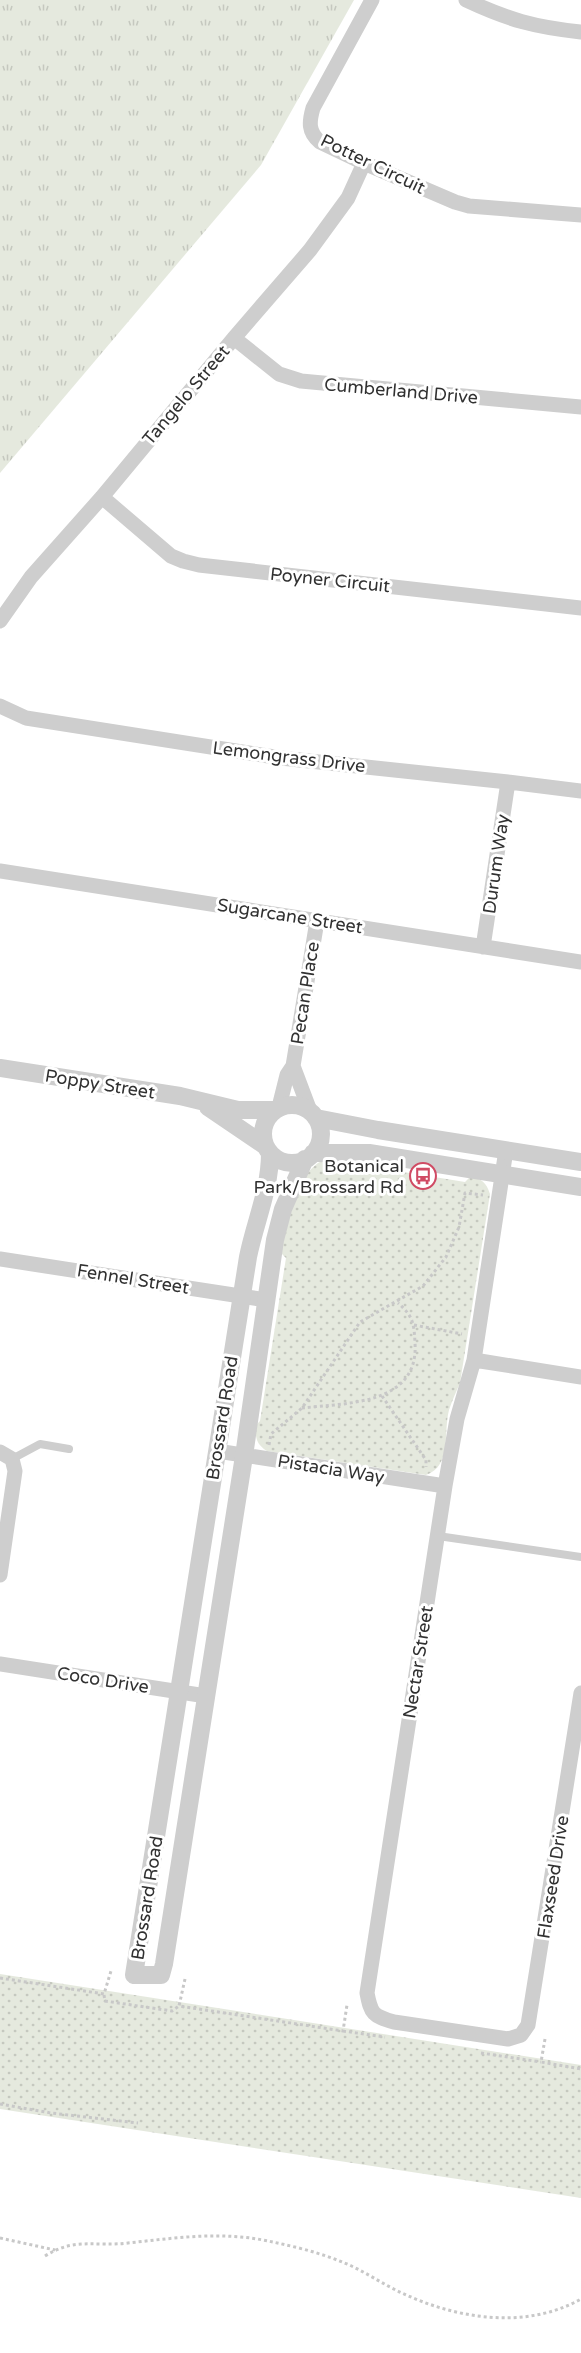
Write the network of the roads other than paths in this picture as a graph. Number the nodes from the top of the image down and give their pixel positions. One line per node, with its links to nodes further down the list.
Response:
1 (372, 0): 4 (street, Potter Circuit)
2 (466, 0): 3 (street)
3 (581, 32)
4 (364, 163): 5 (street, Potter Circuit); 6 (street, Tangelo Street)
5 (581, 215)
6 (234, 338): 7 (street, Cumberland Drive); 8 (street, Tangelo Street)
7 (581, 407)
8 (102, 496): 9 (street, Poyner Circuit); 10 (street, Tangelo Street)
9 (581, 608)
10 (0, 621)
11 (0, 706): 12 (street, Lemongrass Drive)
12 (508, 782): 13 (street, Lemongrass Drive); 16 (street, Durum Way)
13 (581, 791)
14 (0, 871): 15 (street, Sugarcane Street)
15 (317, 921): 16 (street, Sugarcane Street); 18 (street, Pecan Place)
16 (483, 946): 17 (street, Sugarcane Street)
17 (581, 962)
18 (293, 1066): 21 (street, Pecan Place); 22 (street, Pecan Place)
19 (0, 1068): 20 (street, Poppy Street)
20 (199, 1101): 21 (street, Poppy Street); 23 (street, Poppy Street)
21 (277, 1109): 22 (street); 23 (street)
22 (313, 1114): 24 (street); 25 (street)
23 (267, 1149): 25 (street); 30 (street, Brossard Road)
24 (506, 1150): 26 (street); 27 (street, Nectar Street)
25 (309, 1156): 27 (street); 31 (street, Brossard Road)
26 (581, 1162)
27 (502, 1174): 28 (street); 32 (street, Nectar Street)
28 (581, 1187)
29 (0, 1258): 30 (street, Fennel Street)
30 (242, 1296): 31 (street, Fennel Street); 35 (street, Brossard Road)
31 (266, 1300): 37 (street, Brossard Road)
32 (474, 1360): 33 (street); 38 (street, Nectar Street)
33 (581, 1377)
34 (69, 1449): 36 (lane)
35 (217, 1451): 37 (street, Pistacia Way); 43 (street, Brossard Road)
36 (6, 1455): 41 (street)
37 (244, 1456): 38 (street, Pistacia Way); 45 (street, Brossard Road)
38 (446, 1486): 39 (street, Nectar Street)
39 (438, 1536): 40 (lane); 46 (street, Nectar Street)
40 (581, 1557)
41 (0, 1575)
42 (0, 1664): 43 (street, Coco Drive)
43 (180, 1692): 45 (street, Coco Drive); 45 (street, Brossard Road)
44 (581, 1693): 46 (street, Flaxseed Drive)
45 (206, 1696)
46 (528, 2025)

